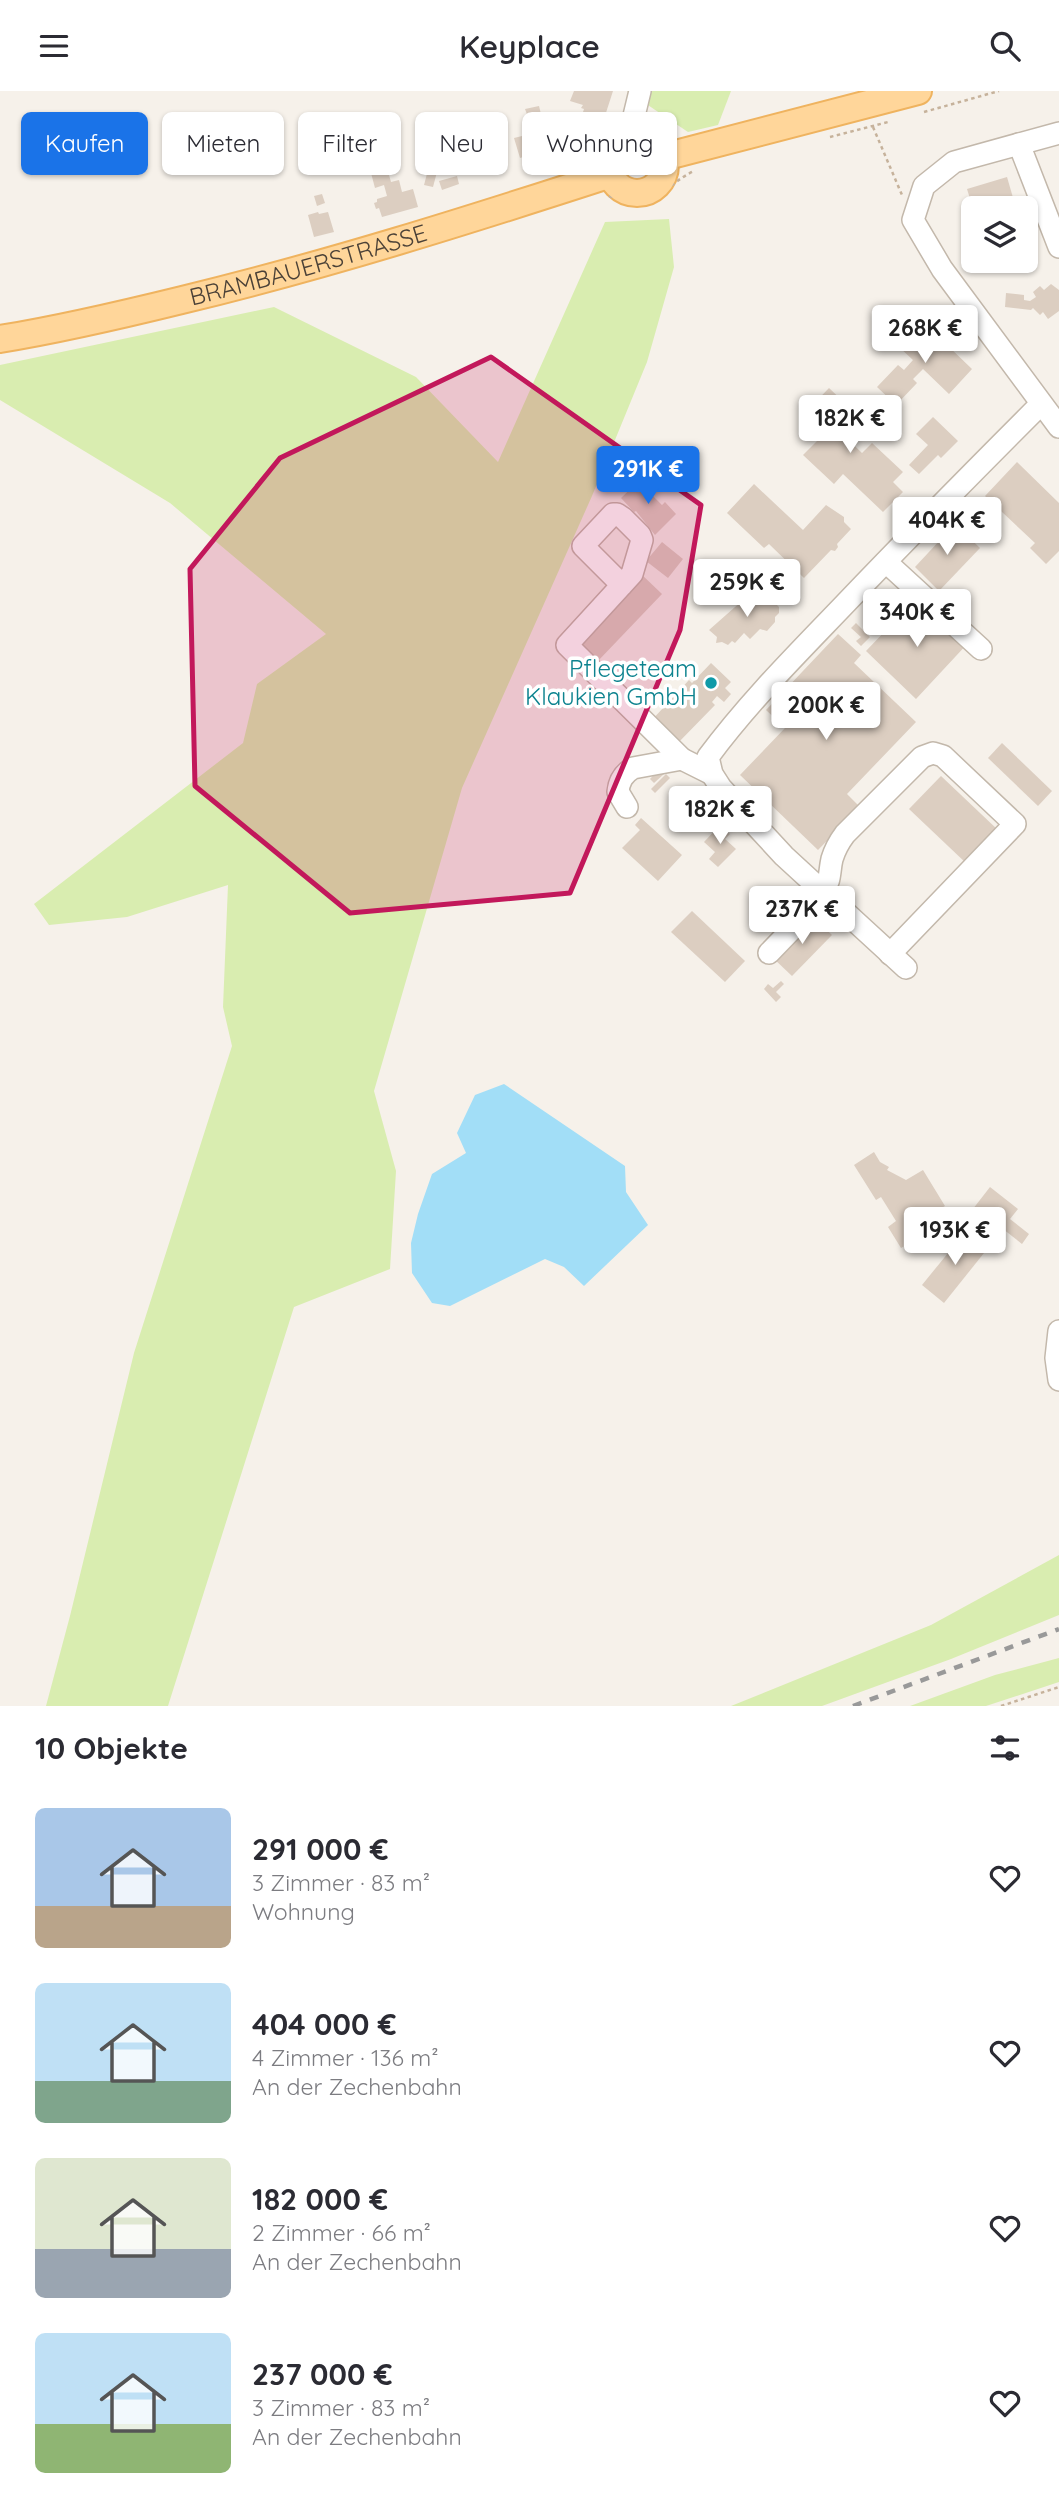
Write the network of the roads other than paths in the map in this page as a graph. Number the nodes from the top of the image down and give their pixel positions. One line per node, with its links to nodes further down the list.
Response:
1 (639, 91): 3 (street)
2 (918, 91): 6 (main road)
3 (635, 112)
4 (1059, 133): 5 (street)
5 (1019, 144): 10 (street); 12 (street)
6 (677, 154)
7 (607, 175): 9 (main road)
8 (663, 175): 9 (main road)
9 (605, 184): 11 (main road, BRAMBAUERSTRASSE)
10 (1059, 247)
11 (0, 339)
12 (1041, 404): 13 (street); 14 (street)
13 (1059, 427)
14 (886, 562): 16 (street); 18 (street)
15 (622, 585): 17 (street)
16 (981, 649)
17 (682, 759): 18 (street); 19 (street)
18 (712, 774): 20 (street)
19 (627, 807)
20 (824, 893): 21 (street); 22 (street); 22 (street)
21 (769, 953)
22 (890, 954): 23 (street)
23 (906, 968)
24 (1059, 1331): 25 (street)
25 (1059, 1380)

